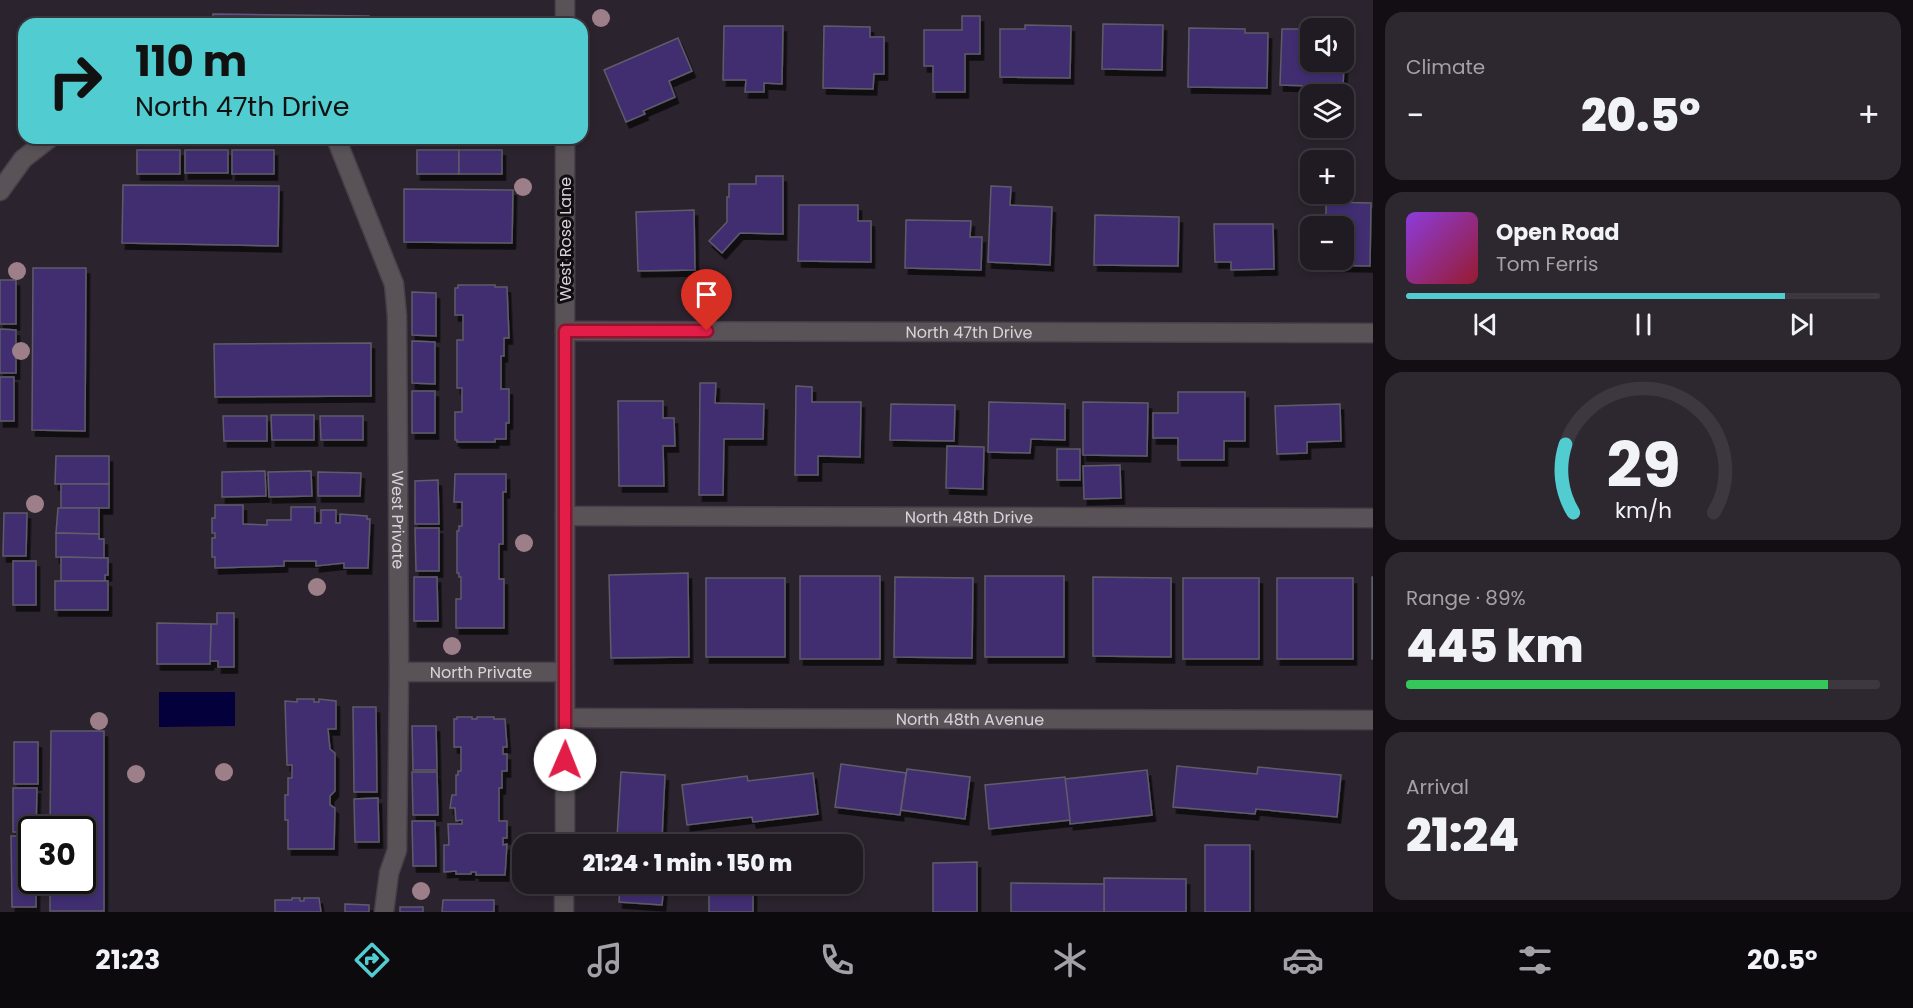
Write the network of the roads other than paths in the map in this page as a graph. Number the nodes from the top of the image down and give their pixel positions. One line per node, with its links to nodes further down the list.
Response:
1 (565, 0): 2 (street)
2 (565, 18)
3 (42, 144): 6 (street)
4 (338, 144): 11 (street, West Private)
5 (565, 144): 7 (street, West Rose Lane)
6 (0, 191)
7 (565, 331): 8 (street, North 47th Drive); 9 (street, West Rose Lane)
8 (1373, 333)
9 (565, 516): 10 (street, North 48th Drive); 12 (street, West Rose Lane)
10 (1373, 518)
11 (399, 672): 12 (street, North Private); 17 (street, West Private)
12 (565, 672): 13 (street, West Rose Lane)
13 (566, 718): 14 (street, North 48th Avenue); 15 (street, West Rose Lane)
14 (1373, 720)
15 (565, 834)
16 (564, 894): 18 (street)
17 (384, 912)
18 (564, 912)

